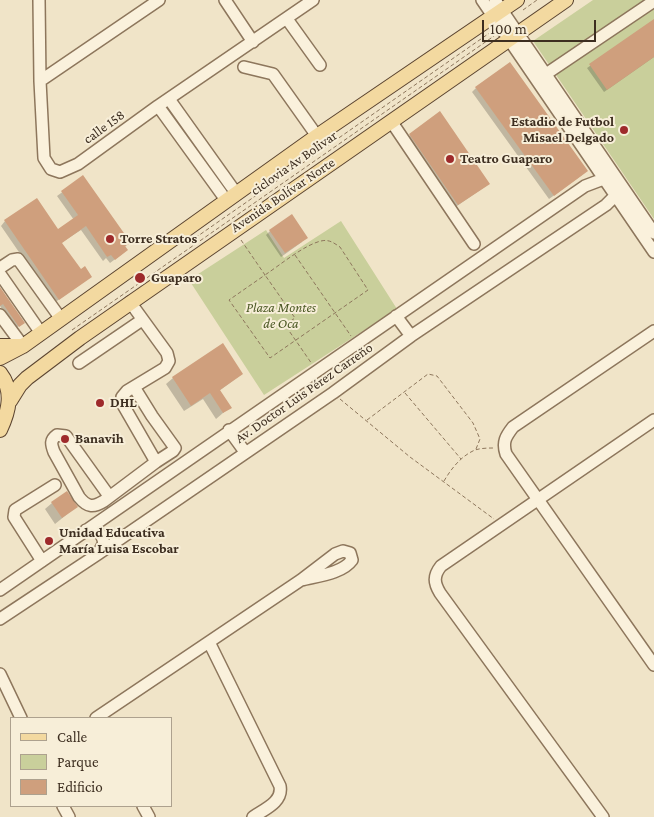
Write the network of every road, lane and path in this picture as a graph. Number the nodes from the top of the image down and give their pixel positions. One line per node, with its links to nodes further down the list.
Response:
1 (39, 0): 17 (street, calle 158)
2 (159, 0): 17 (street)
3 (225, 0): 13 (street)
4 (314, 0): 11 (street, calle 158)
5 (482, 0): 10 (street)
6 (537, 0): 9 (path)
7 (566, 0): 12 (main road, Avenida Bolívar Norte)
8 (654, 1): 16 (street)
9 (519, 5): 10 (main road, Avenida Bolívar Norte)
10 (497, 13): 12 (street); 21 (main road, Avenida Bolívar Norte); 27 (path, ciclovia Av Bolivar)
11 (287, 19): 13 (street, calle 158); 14 (street)
12 (509, 35): 16 (street); 20 (main road, Avenida Bolívar Norte); 22 (street); 42 (path, ciclovia Av Bolivar)
13 (253, 42): 18 (street, calle 158)
14 (320, 65)
15 (244, 67): 21 (street)
16 (546, 74): 22 (street)
17 (40, 81): 19 (street, calle 158)
18 (169, 99): 19 (street, calle 158); 24 (street)
19 (158, 106): 24 (street)
20 (391, 121): 25 (main road, Avenida Bolívar Norte); 28 (street)
21 (317, 136): 24 (main road, Avenida Bolívar Norte)
22 (608, 176): 23 (street); 37 (street, Av. Doctor Luis Pérez Carreño)
23 (619, 192): 26 (street); 29 (street); 43 (street, Av. Doctor Luis Pérez Carreño)
24 (231, 197): 38 (main road, Avenida Bolívar Norte)
25 (234, 230): 33 (path); 34 (main road, Avenida Bolívar Norte)
26 (654, 233)
27 (190, 240)
28 (474, 244)
29 (654, 252)
30 (294, 255): 33 (path); 35 (path); 35 (path)
31 (0, 268): 38 (street)
32 (0, 274): 41 (street)
33 (266, 275): 44 (path); 44 (path)
34 (130, 302): 39 (street); 55 (main road, Avenida Bolívar Norte)
35 (335, 313): 44 (path); 45 (path)
36 (0, 315): 47 (street)
37 (396, 316): 43 (street); 45 (street, Av. Doctor Luis Pérez Carreño)
38 (61, 319): 41 (main road, Avenida Bolívar Norte)
39 (142, 320): 49 (street); 52 (street)
40 (654, 331): 60 (street)
41 (41, 333): 47 (main road, Avenida Bolívar Norte)
42 (70, 336)
43 (411, 336): 54 (street, Av. Doctor Luis Pérez Carreño)
44 (296, 340): 50 (path)
45 (356, 344): 50 (street, Av. Doctor Luis Pérez Carreño)
46 (0, 346): 47 (main road)
47 (24, 346): 48 (main road, Avenida Bolívar Norte)
48 (0, 358)
49 (80, 363)
50 (317, 370): 59 (street, Av. Doctor Luis Pérez Carreño)
51 (0, 374): 55 (main road)
52 (134, 387): 64 (street); 64 (street)
53 (404, 392): 56 (path); 61 (path); 63 (path)
54 (333, 393): 56 (path); 62 (street, Av. Doctor Luis Pérez Carreño)
55 (10, 400): 58 (main road, Avenida Bolívar Norte)
56 (367, 420): 65 (path)
57 (654, 420): 68 (street)
58 (0, 430)
59 (229, 430): 62 (street); 70 (street, Av. Doctor Luis Pérez Carreño)
60 (503, 447): 61 (path); 68 (street)
61 (476, 449): 63 (path)
62 (245, 452): 71 (street, Av. Doctor Luis Pérez Carreño)
63 (461, 459): 65 (path)
64 (156, 462): 67 (street)
65 (443, 482): 69 (path)
66 (55, 485): 72 (street)
67 (109, 496): 67 (street)
68 (538, 498): 69 (street); 77 (street)
69 (501, 524): 82 (street)
70 (86, 530): 71 (street); 72 (street, Av. Doctor Luis Pérez Carreño)
71 (98, 554): 75 (street, Av. Doctor Luis Pérez Carreño)
72 (42, 561): 74 (street, Av. Doctor Luis Pérez Carreño)
73 (301, 580): 76 (street)
74 (0, 590)
75 (2, 617)
76 (209, 642): 80 (street); 81 (street)
77 (654, 664)
78 (0, 674): 79 (street)
79 (21, 717)
80 (99, 717)
81 (253, 817)
82 (603, 817)

